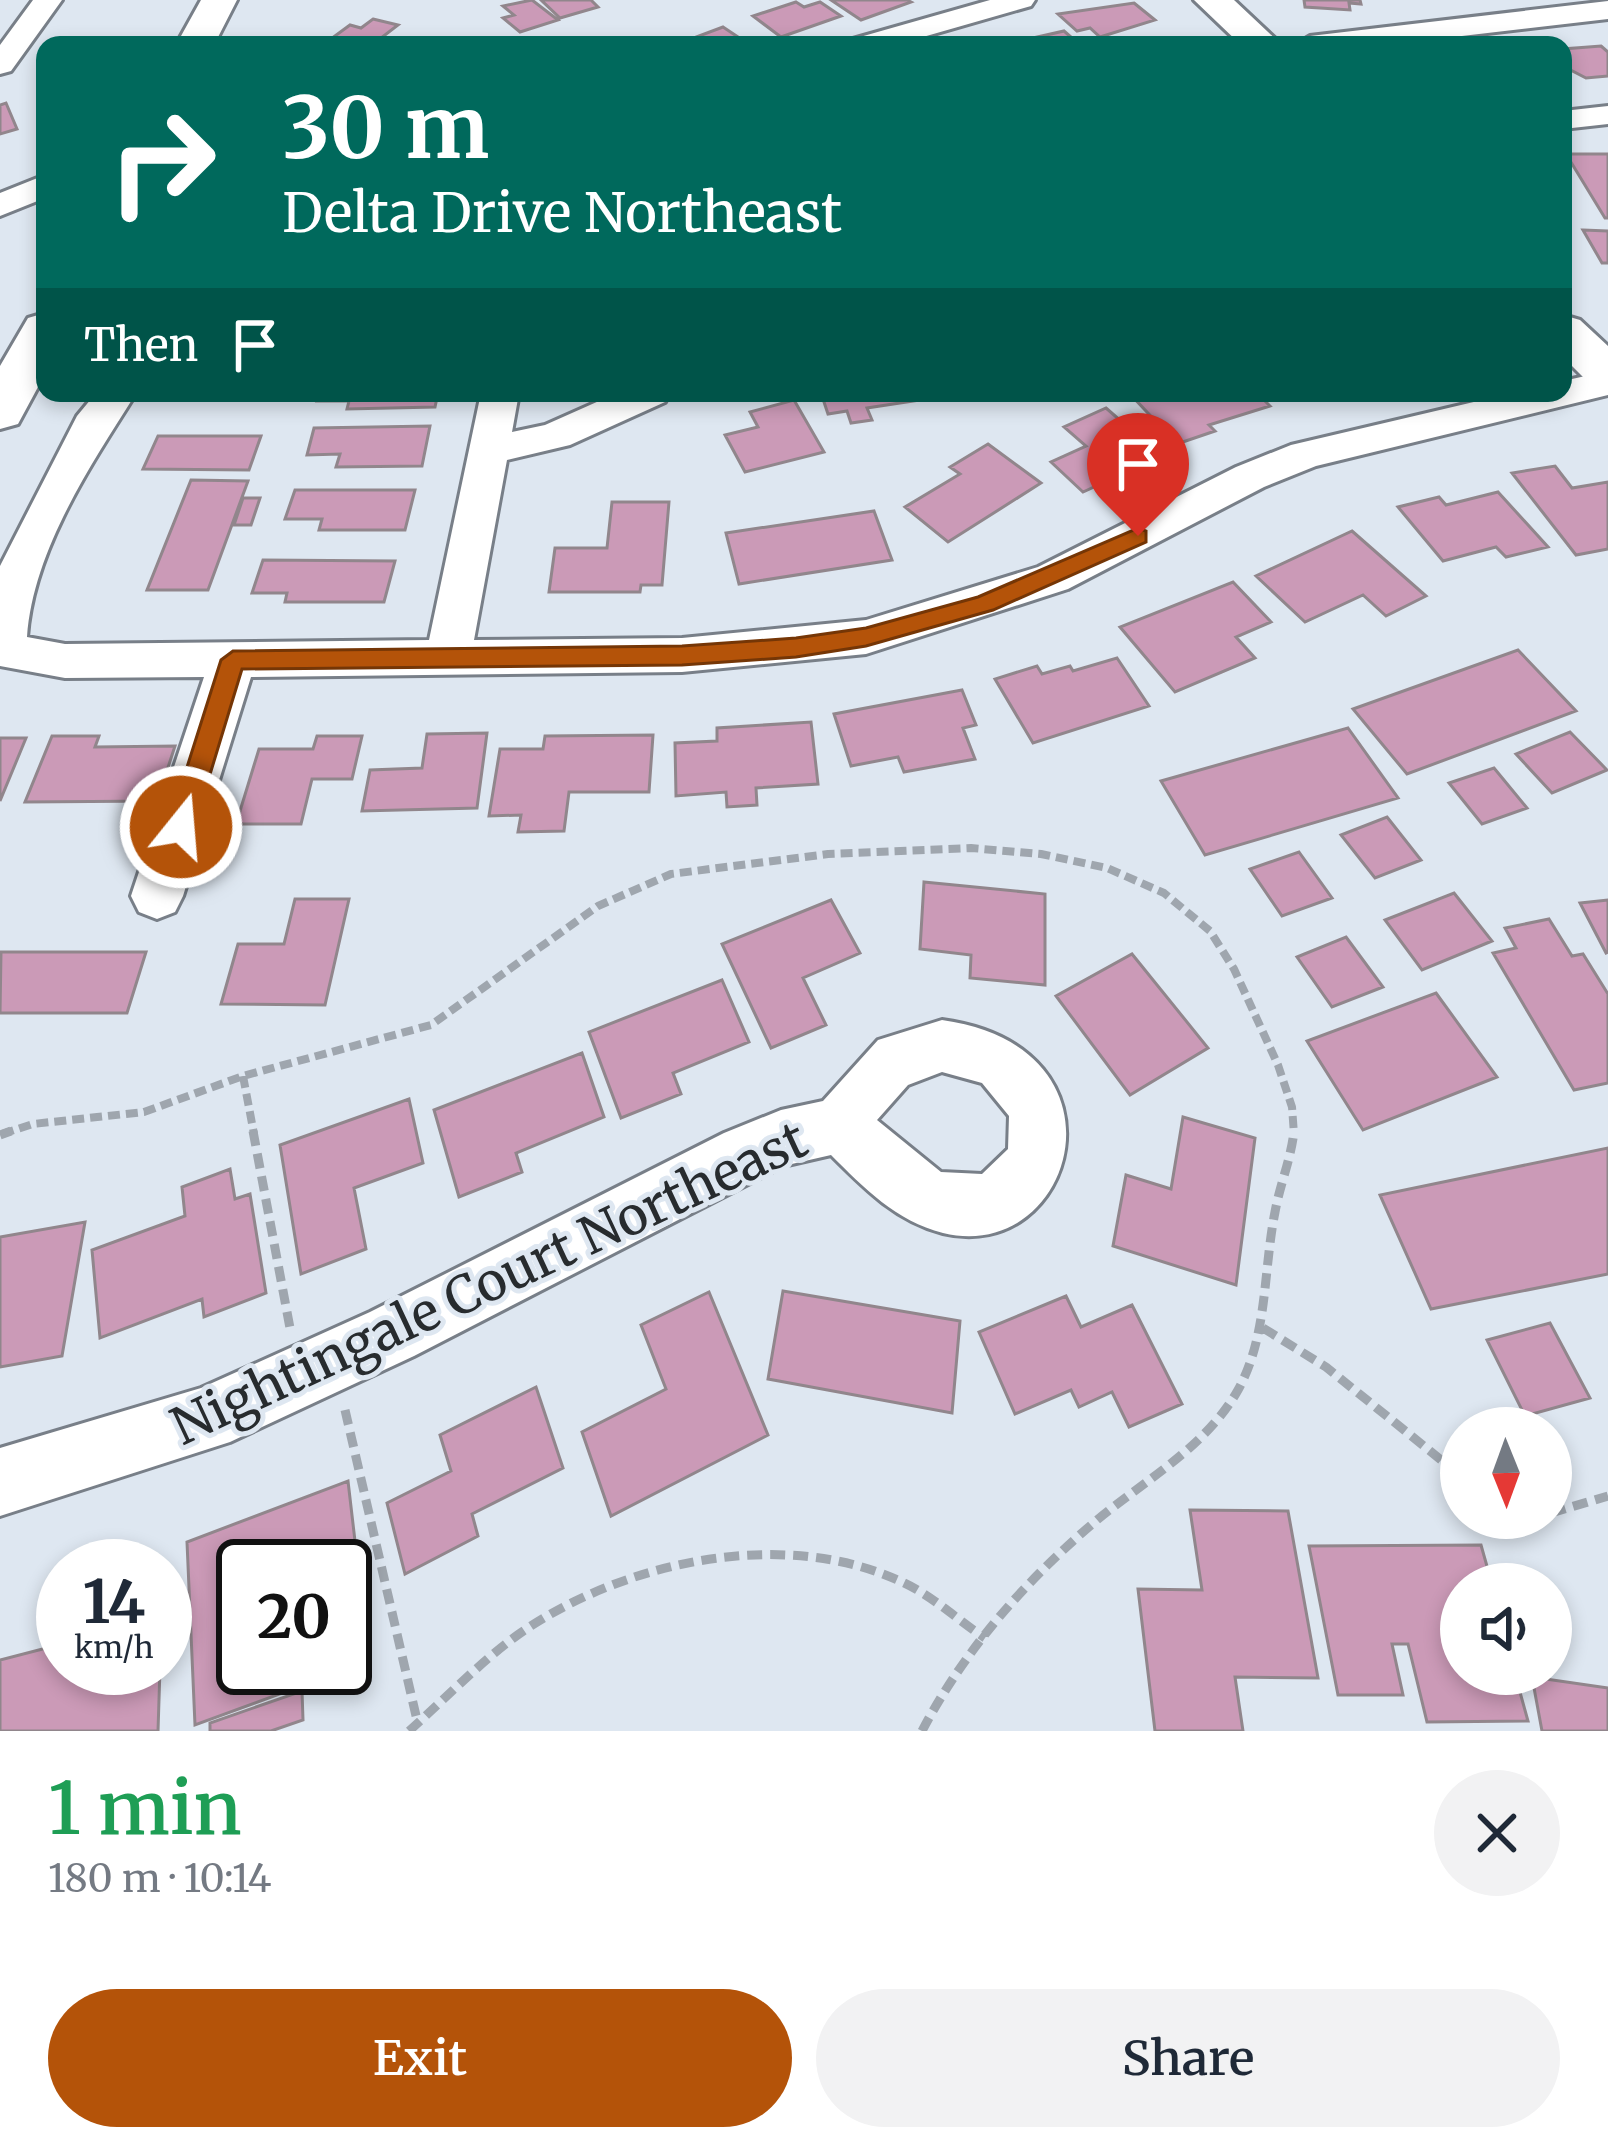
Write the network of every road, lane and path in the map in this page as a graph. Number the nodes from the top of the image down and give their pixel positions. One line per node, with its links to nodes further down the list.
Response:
1 (47, 0): 10 (street)
2 (219, 0): 6 (main road)
3 (1022, 0): 7 (street)
4 (1212, 0): 8 (main road)
5 (1585, 8): 9 (street)
6 (200, 36)
7 (895, 36)
8 (1253, 36)
9 (1377, 36)
10 (0, 65)
11 (1608, 115): 12 (street)
12 (1572, 119)
13 (36, 189): 14 (street)
14 (0, 206)
15 (1572, 341): 17 (main road)
16 (36, 345): 23 (main road)
17 (1608, 379): 18 (street)
18 (1572, 388)
19 (110, 402): 26 (street)
20 (498, 402): 24 (street)
21 (631, 402): 24 (street)
22 (1516, 402): 25 (street)
23 (0, 412)
24 (489, 451): 25 (street)
25 (448, 659): 26 (street)
26 (233, 660): 27 (street)
27 (157, 896)
28 (243, 1076): 31 (path)
29 (840, 1125): 31 (street, Nightingale Court Northeast)
30 (1263, 1328): 32 (path)
31 (316, 1368): 33 (street, Nightingale Court Northeast); 37 (path)
32 (1440, 1459)
33 (0, 1482)
34 (1608, 1496): 35 (path)
35 (1572, 1507)
36 (985, 1638): 37 (path)
37 (417, 1720): 38 (path)
38 (409, 1731)

